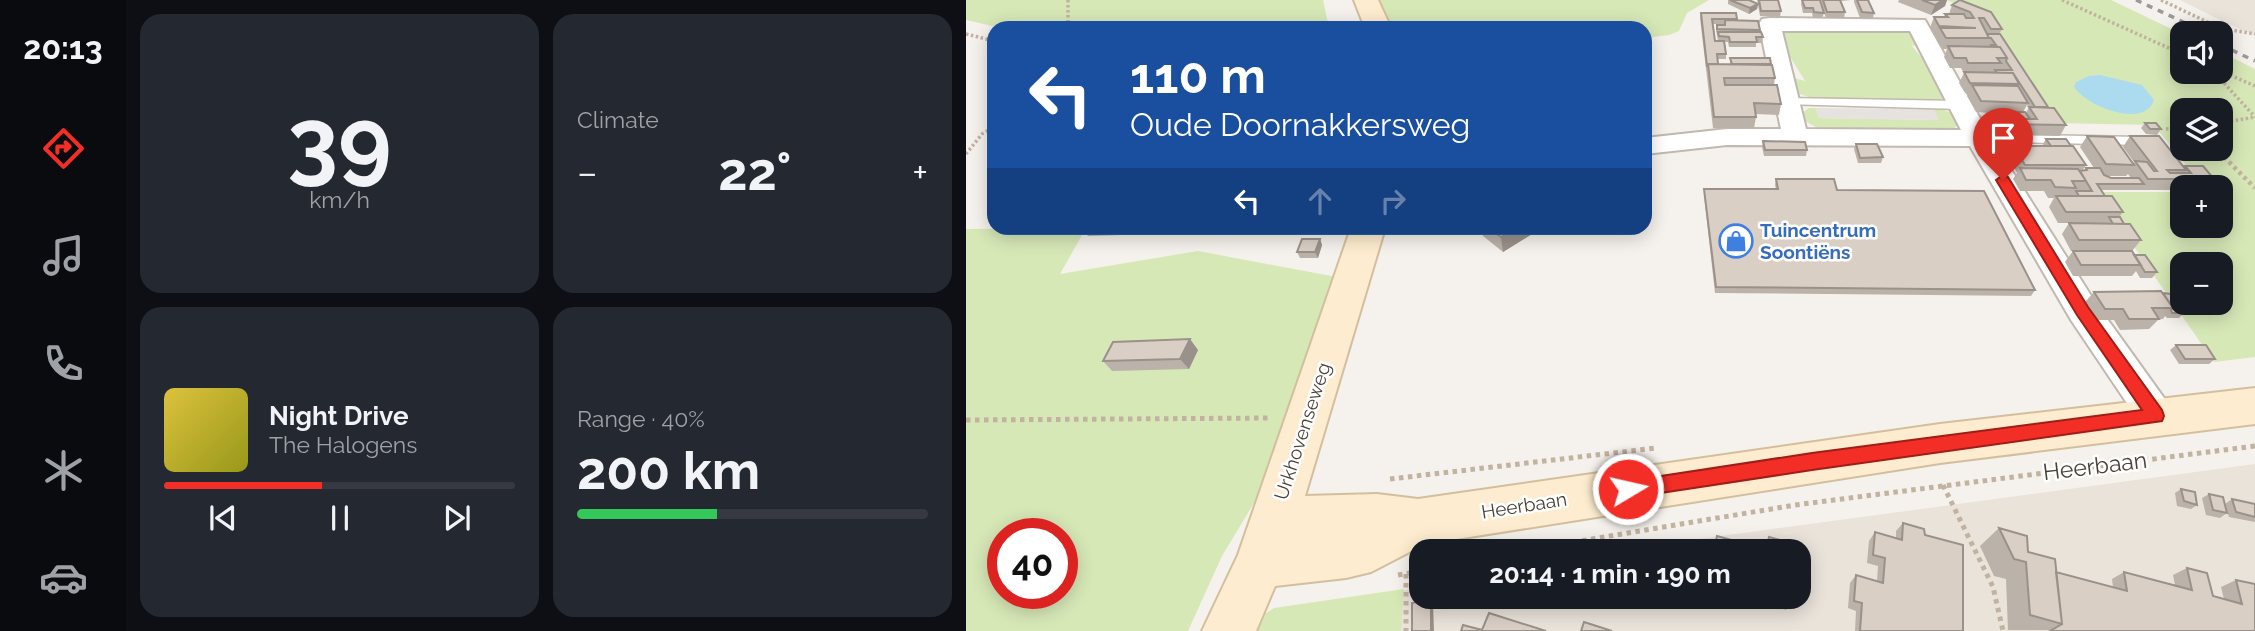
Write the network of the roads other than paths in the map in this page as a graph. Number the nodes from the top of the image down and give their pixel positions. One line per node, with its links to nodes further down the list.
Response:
1 (1366, 0): 2 (street)
2 (1375, 21)
3 (1787, 102): 4 (lane); 4 (street); 5 (street)
4 (1960, 105): 6 (street)
5 (1795, 136): 6 (street); 8 (street)
6 (1978, 138): 7 (lane); 11 (street)
7 (2140, 141)
8 (1652, 145)
9 (1366, 235): 12 (street, Urkhovenseweg)
10 (2255, 406): 11 (street, Heerbaan)
11 (2155, 416): 12 (street, Heerbaan)
12 (1267, 541): 13 (street, Urkhovenseweg)
13 (1228, 631)

